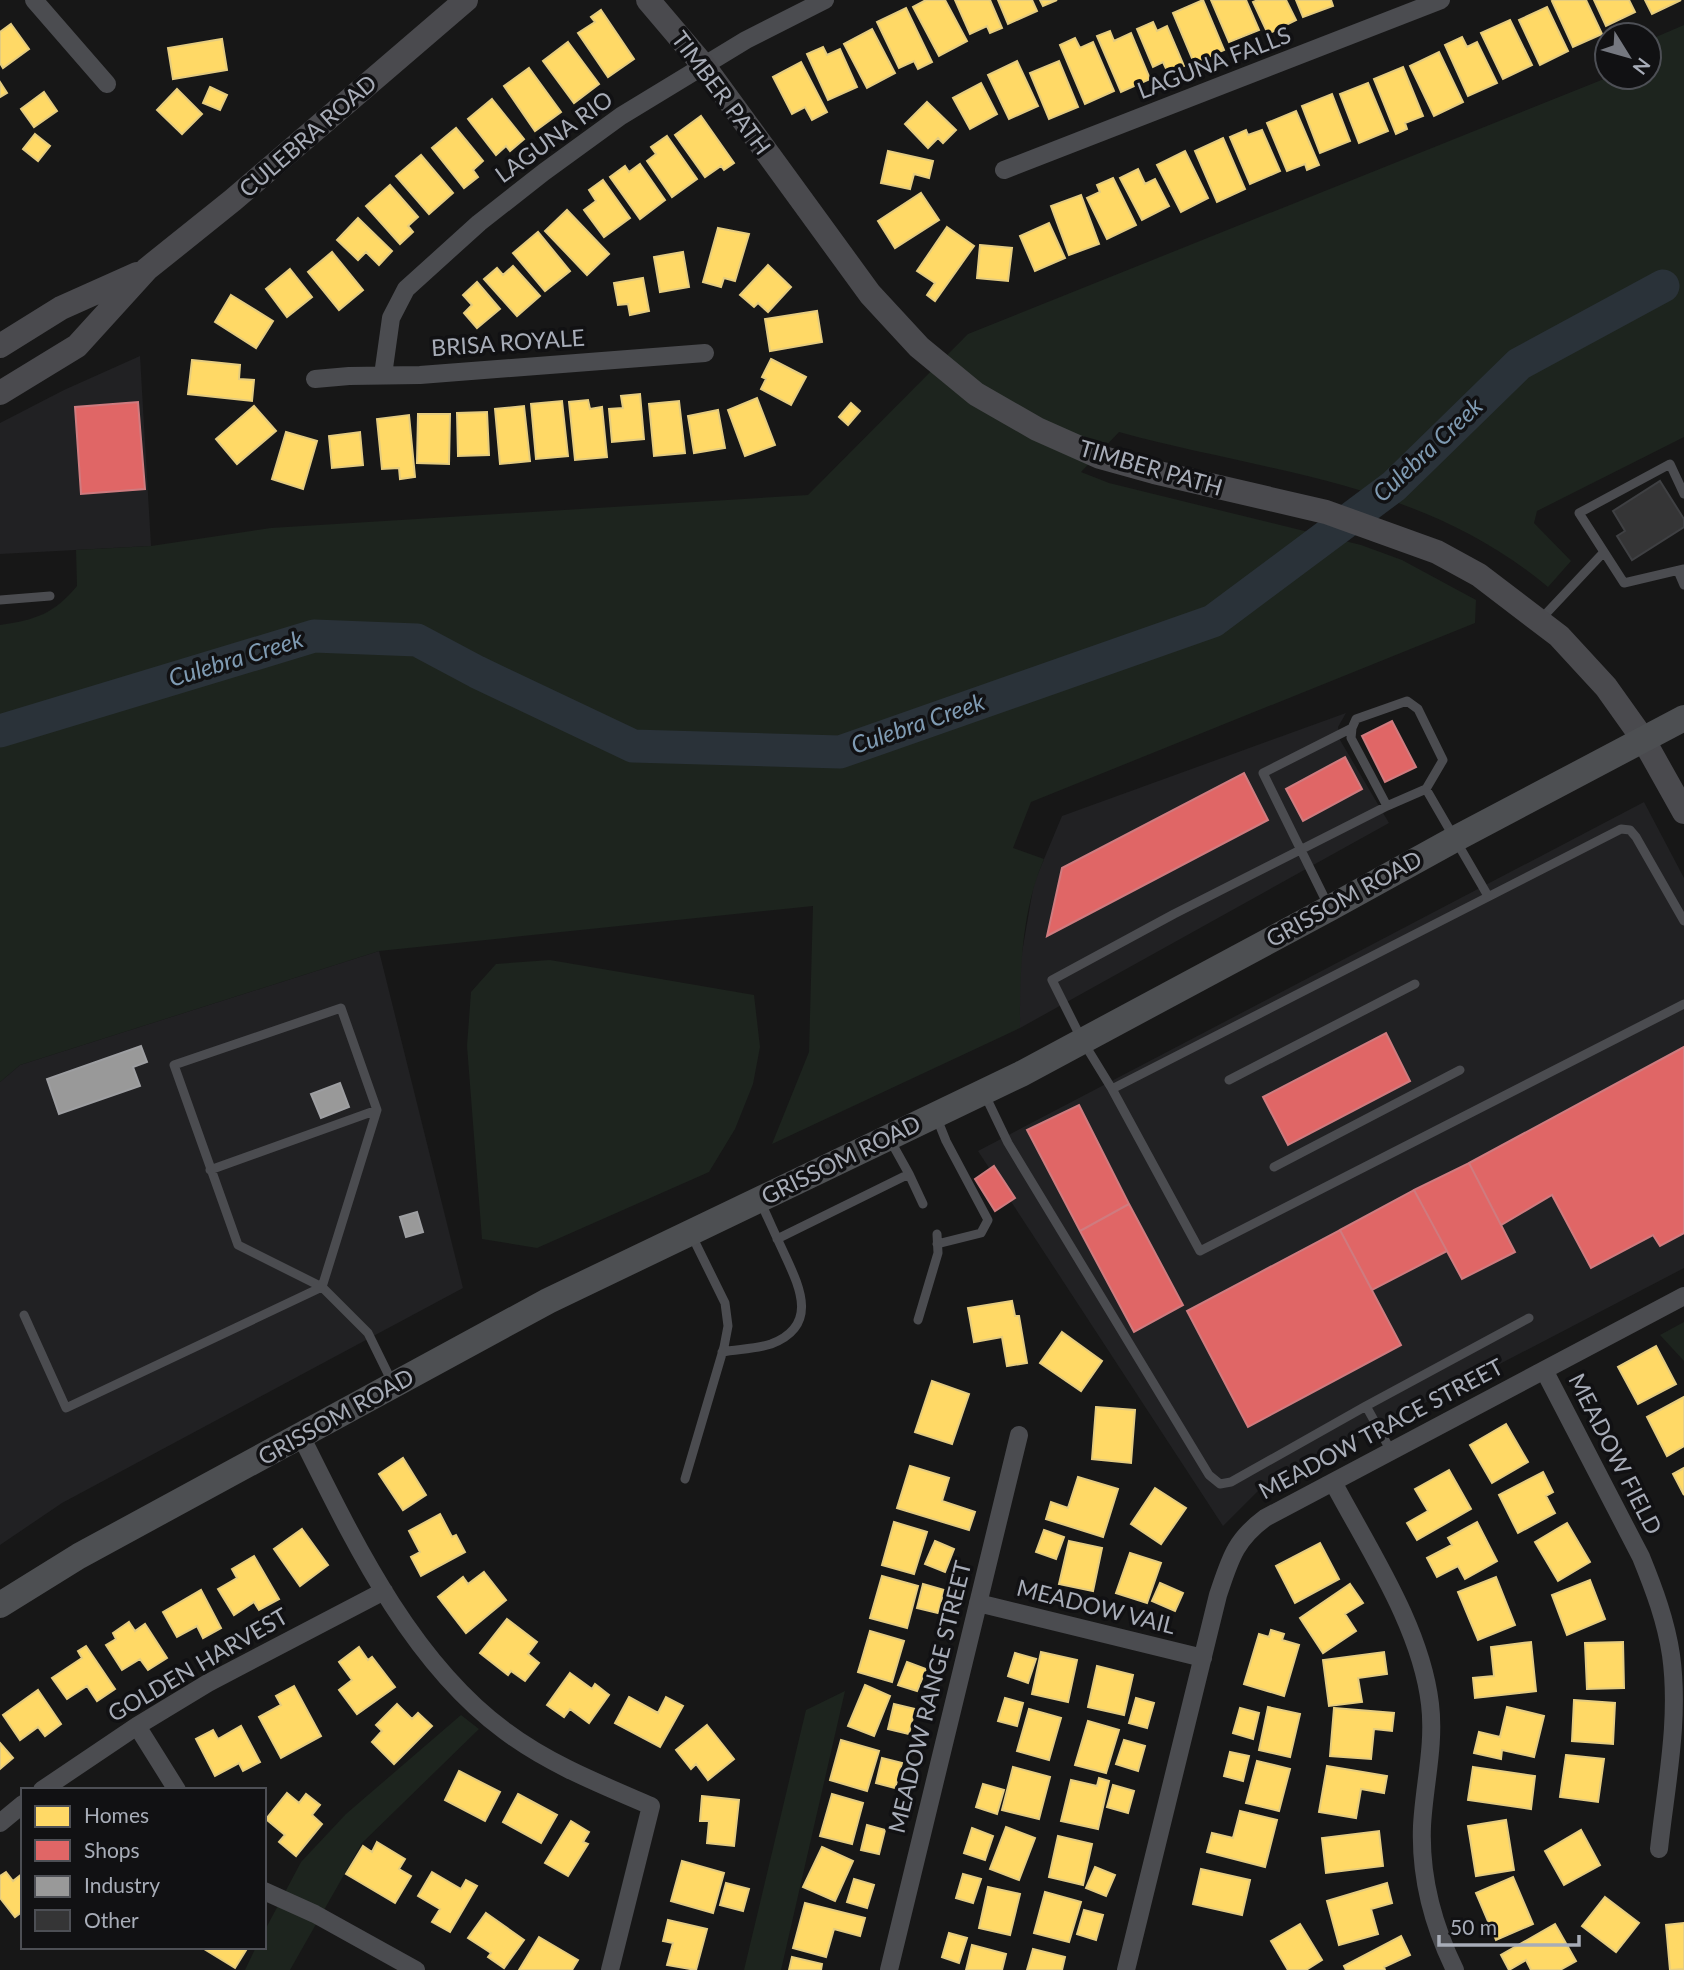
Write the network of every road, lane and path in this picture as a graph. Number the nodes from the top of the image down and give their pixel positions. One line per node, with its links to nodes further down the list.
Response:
1 (34, 0): 7 (street)
2 (466, 0): 9 (street, CULEBRA ROAD)
3 (648, 0): 6 (street, TIMBER PATH)
4 (825, 0): 6 (street, LAGUNA RIO)
5 (1441, 0): 8 (street, LAGUNA FALLS)
6 (704, 66): 12 (street, LAGUNA RIO); 21 (street, TIMBER PATH)
7 (107, 84)
8 (1004, 170)
9 (147, 269): 10 (street, CULEBRA ROAD); 14 (street, CULEBRA ROAD)
10 (0, 346)
11 (705, 353): 12 (street, BRISA ROYALE)
12 (383, 375): 13 (street, BRISA ROYALE)
13 (315, 379)
14 (0, 393)
15 (1684, 494): 16 (lane)
16 (1603, 553): 17 (lane); 21 (lane)
17 (1681, 570): 18 (lane)
18 (1684, 585)
19 (50, 596): 20 (lane)
20 (0, 600)
21 (1540, 620): 24 (street, TIMBER PATH)
22 (1684, 718): 24 (main road, GRISSOM ROAD)
23 (1352, 728): 25 (lane); 26 (lane); 29 (lane)
24 (1643, 739): 27 (street, TIMBER PATH); 28 (main road, GRISSOM ROAD)
25 (1426, 789): 26 (lane); 28 (lane)
26 (1387, 806): 29 (lane)
27 (1684, 812)
28 (1455, 839): 30 (lane); 31 (main road, GRISSOM ROAD)
29 (1301, 849): 31 (lane); 35 (lane)
30 (1488, 896): 32 (lane); 38 (lane)
31 (1330, 908): 35 (main road, GRISSOM ROAD)
32 (1684, 921)
33 (1415, 984): 37 (lane)
34 (1684, 1004): 38 (lane)
35 (1082, 1040): 38 (lane); 39 (main road, GRISSOM ROAD)
36 (1460, 1070): 43 (lane)
37 (1228, 1080)
38 (1112, 1089)
39 (983, 1092): 41 (main road, GRISSOM ROAD); 58 (lane)
40 (377, 1110): 44 (lane); 44 (lane); 50 (lane)
41 (935, 1115): 42 (main road, GRISSOM ROAD); 54 (lane)
42 (889, 1137): 45 (lane); 46 (main road, GRISSOM ROAD)
43 (1274, 1167)
44 (210, 1170): 50 (lane)
45 (909, 1174): 47 (lane); 49 (lane)
46 (760, 1199): 48 (main road, GRISSOM ROAD); 49 (lane)
47 (923, 1204)
48 (690, 1233): 55 (lane); 57 (main road, GRISSOM ROAD)
49 (778, 1239): 55 (lane)
50 (322, 1287): 52 (lane); 57 (lane)
51 (1684, 1296): 56 (street, MEADOW TRACE STREET)
52 (24, 1315)
53 (1529, 1318): 58 (lane)
54 (918, 1320)
55 (722, 1352): 62 (lane)
56 (1544, 1370): 61 (street, MEADOW TRACE STREET); 73 (street, MEADOW FIELD)
57 (394, 1385): 60 (main road, GRISSOM ROAD)
58 (1366, 1406): 61 (lane)
59 (1019, 1435): 65 (street, MEADOW RANGE STREET)
60 (301, 1436): 64 (street); 66 (main road, GRISSOM ROAD)
61 (1391, 1451): 63 (street, MEADOW TRACE STREET)
62 (685, 1479)
63 (1333, 1482): 67 (street, MEADOW TRACE STREET); 79 (street)
64 (384, 1591): 68 (street, GOLDEN HARVEST); 76 (street)
65 (978, 1603): 67 (street, MEADOW VAIL); 77 (street, MEADOW RANGE STREET)
66 (0, 1605)
67 (1203, 1658): 78 (street, MEADOW TRACE STREET)
68 (137, 1726): 69 (street, GOLDEN HARVEST); 70 (street)
69 (44, 1788)
70 (176, 1788)
71 (21, 1806): 72 (street)
72 (0, 1823)
73 (1659, 1849)
74 (266, 1892): 75 (street)
75 (416, 1970)
76 (610, 1970)
77 (889, 1970)
78 (1126, 1970)
79 (1455, 1970)

